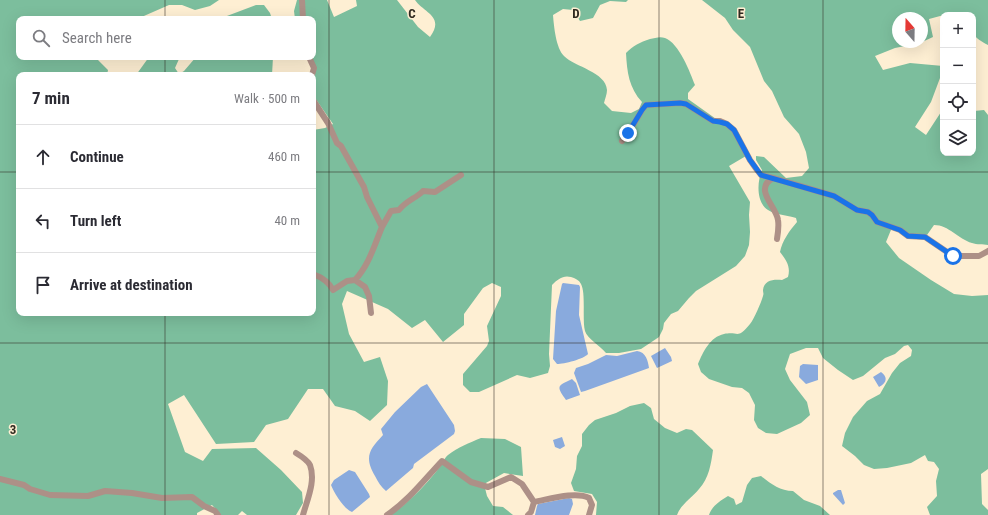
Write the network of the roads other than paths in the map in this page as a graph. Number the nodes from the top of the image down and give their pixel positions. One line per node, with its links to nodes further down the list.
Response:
1 (302, 0): 2 (street)
2 (303, 16)
3 (310, 60): 4 (street)
4 (313, 72)
5 (316, 105): 9 (street)
6 (622, 141): 8 (street)
7 (461, 175): 9 (street)
8 (773, 178): 10 (street); 11 (street)
9 (382, 227): 13 (street)
10 (778, 239)
11 (988, 251)
12 (316, 276): 13 (street)
13 (355, 280): 14 (street)
14 (371, 313)
15 (296, 453): 19 (street)
16 (0, 479): 18 (street)
17 (534, 502): 20 (street); 21 (street); 22 (street)
18 (218, 515)
19 (303, 515)
20 (387, 515)
21 (528, 515)
22 (589, 515)

